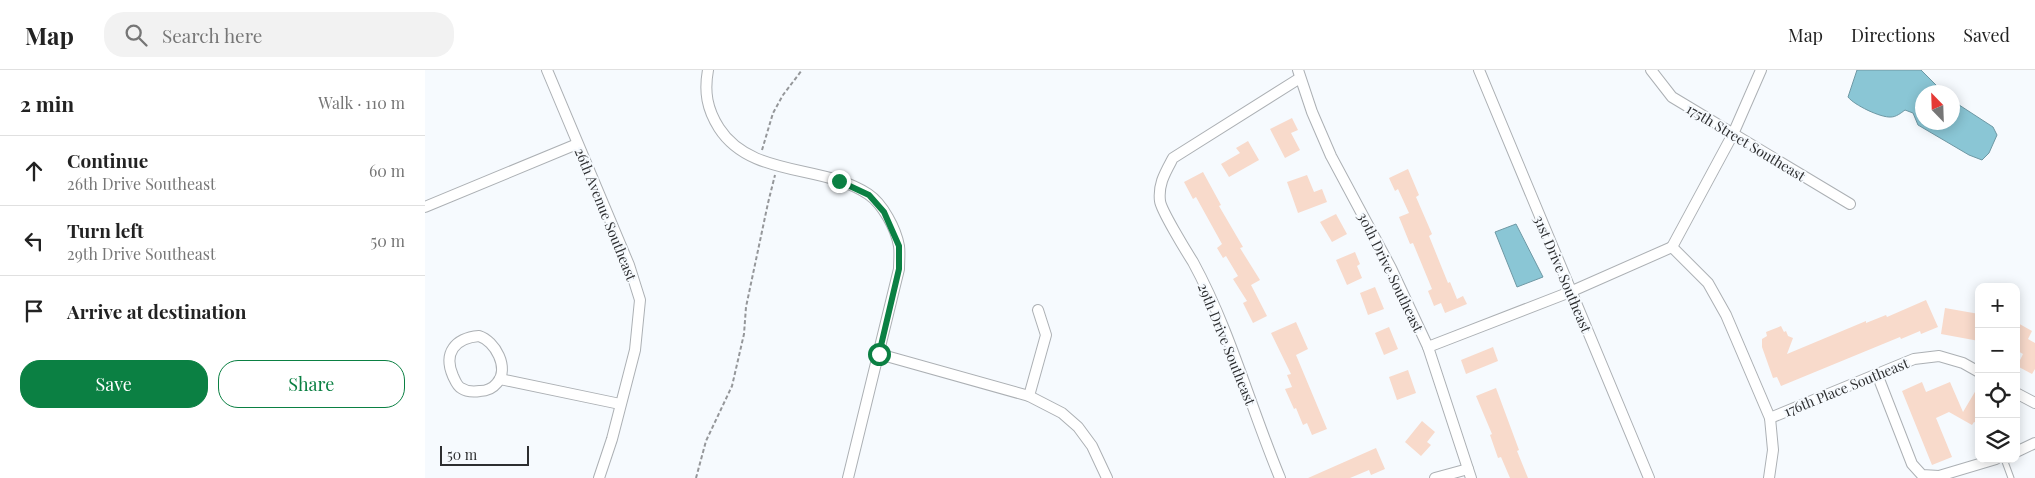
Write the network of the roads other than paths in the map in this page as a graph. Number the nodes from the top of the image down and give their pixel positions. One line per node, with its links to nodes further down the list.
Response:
1 (547, 70): 8 (street, 26th Avenue Southeast)
2 (707, 70): 15 (street)
3 (1479, 70): 12 (street, 31st Drive Southeast)
4 (1651, 70): 7 (street, 175th Street Southeast)
5 (1761, 70): 7 (street)
6 (1299, 74): 14 (street, 30th Drive Southeast); 33 (street, 29th Drive Southeast)
7 (1733, 134): 9 (street, 175th Street Southeast); 11 (street)
8 (577, 144): 10 (street); 22 (street, 26th Avenue Southeast)
9 (1850, 204)
10 (425, 208)
11 (1673, 247): 12 (street); 23 (street)
12 (1570, 292): 14 (street); 35 (street, 31st Drive Southeast)
13 (1038, 310): 20 (street)
14 (1428, 347): 28 (street, 30th Drive Southeast)
15 (879, 354): 20 (street); 31 (street)
16 (1975, 370): 17 (street, 176th Place Southeast)
17 (1877, 374): 23 (street, 176th Place Southeast); 29 (street)
18 (500, 379): 18 (street); 22 (street)
19 (2020, 395): 21 (street)
20 (1029, 396): 32 (street)
21 (2035, 403)
22 (620, 404): 30 (street, 26th Avenue Southeast)
23 (1770, 418): 36 (street)
24 (2035, 443): 25 (street)
25 (2020, 450)
26 (1983, 463): 29 (street)
27 (2005, 463): 37 (lane)
28 (1469, 473): 34 (street)
29 (1922, 476)
30 (599, 478)
31 (848, 478)
32 (1107, 478)
33 (1280, 478)
34 (1435, 478)
35 (1649, 478)
36 (1769, 478)
37 (2011, 478)

